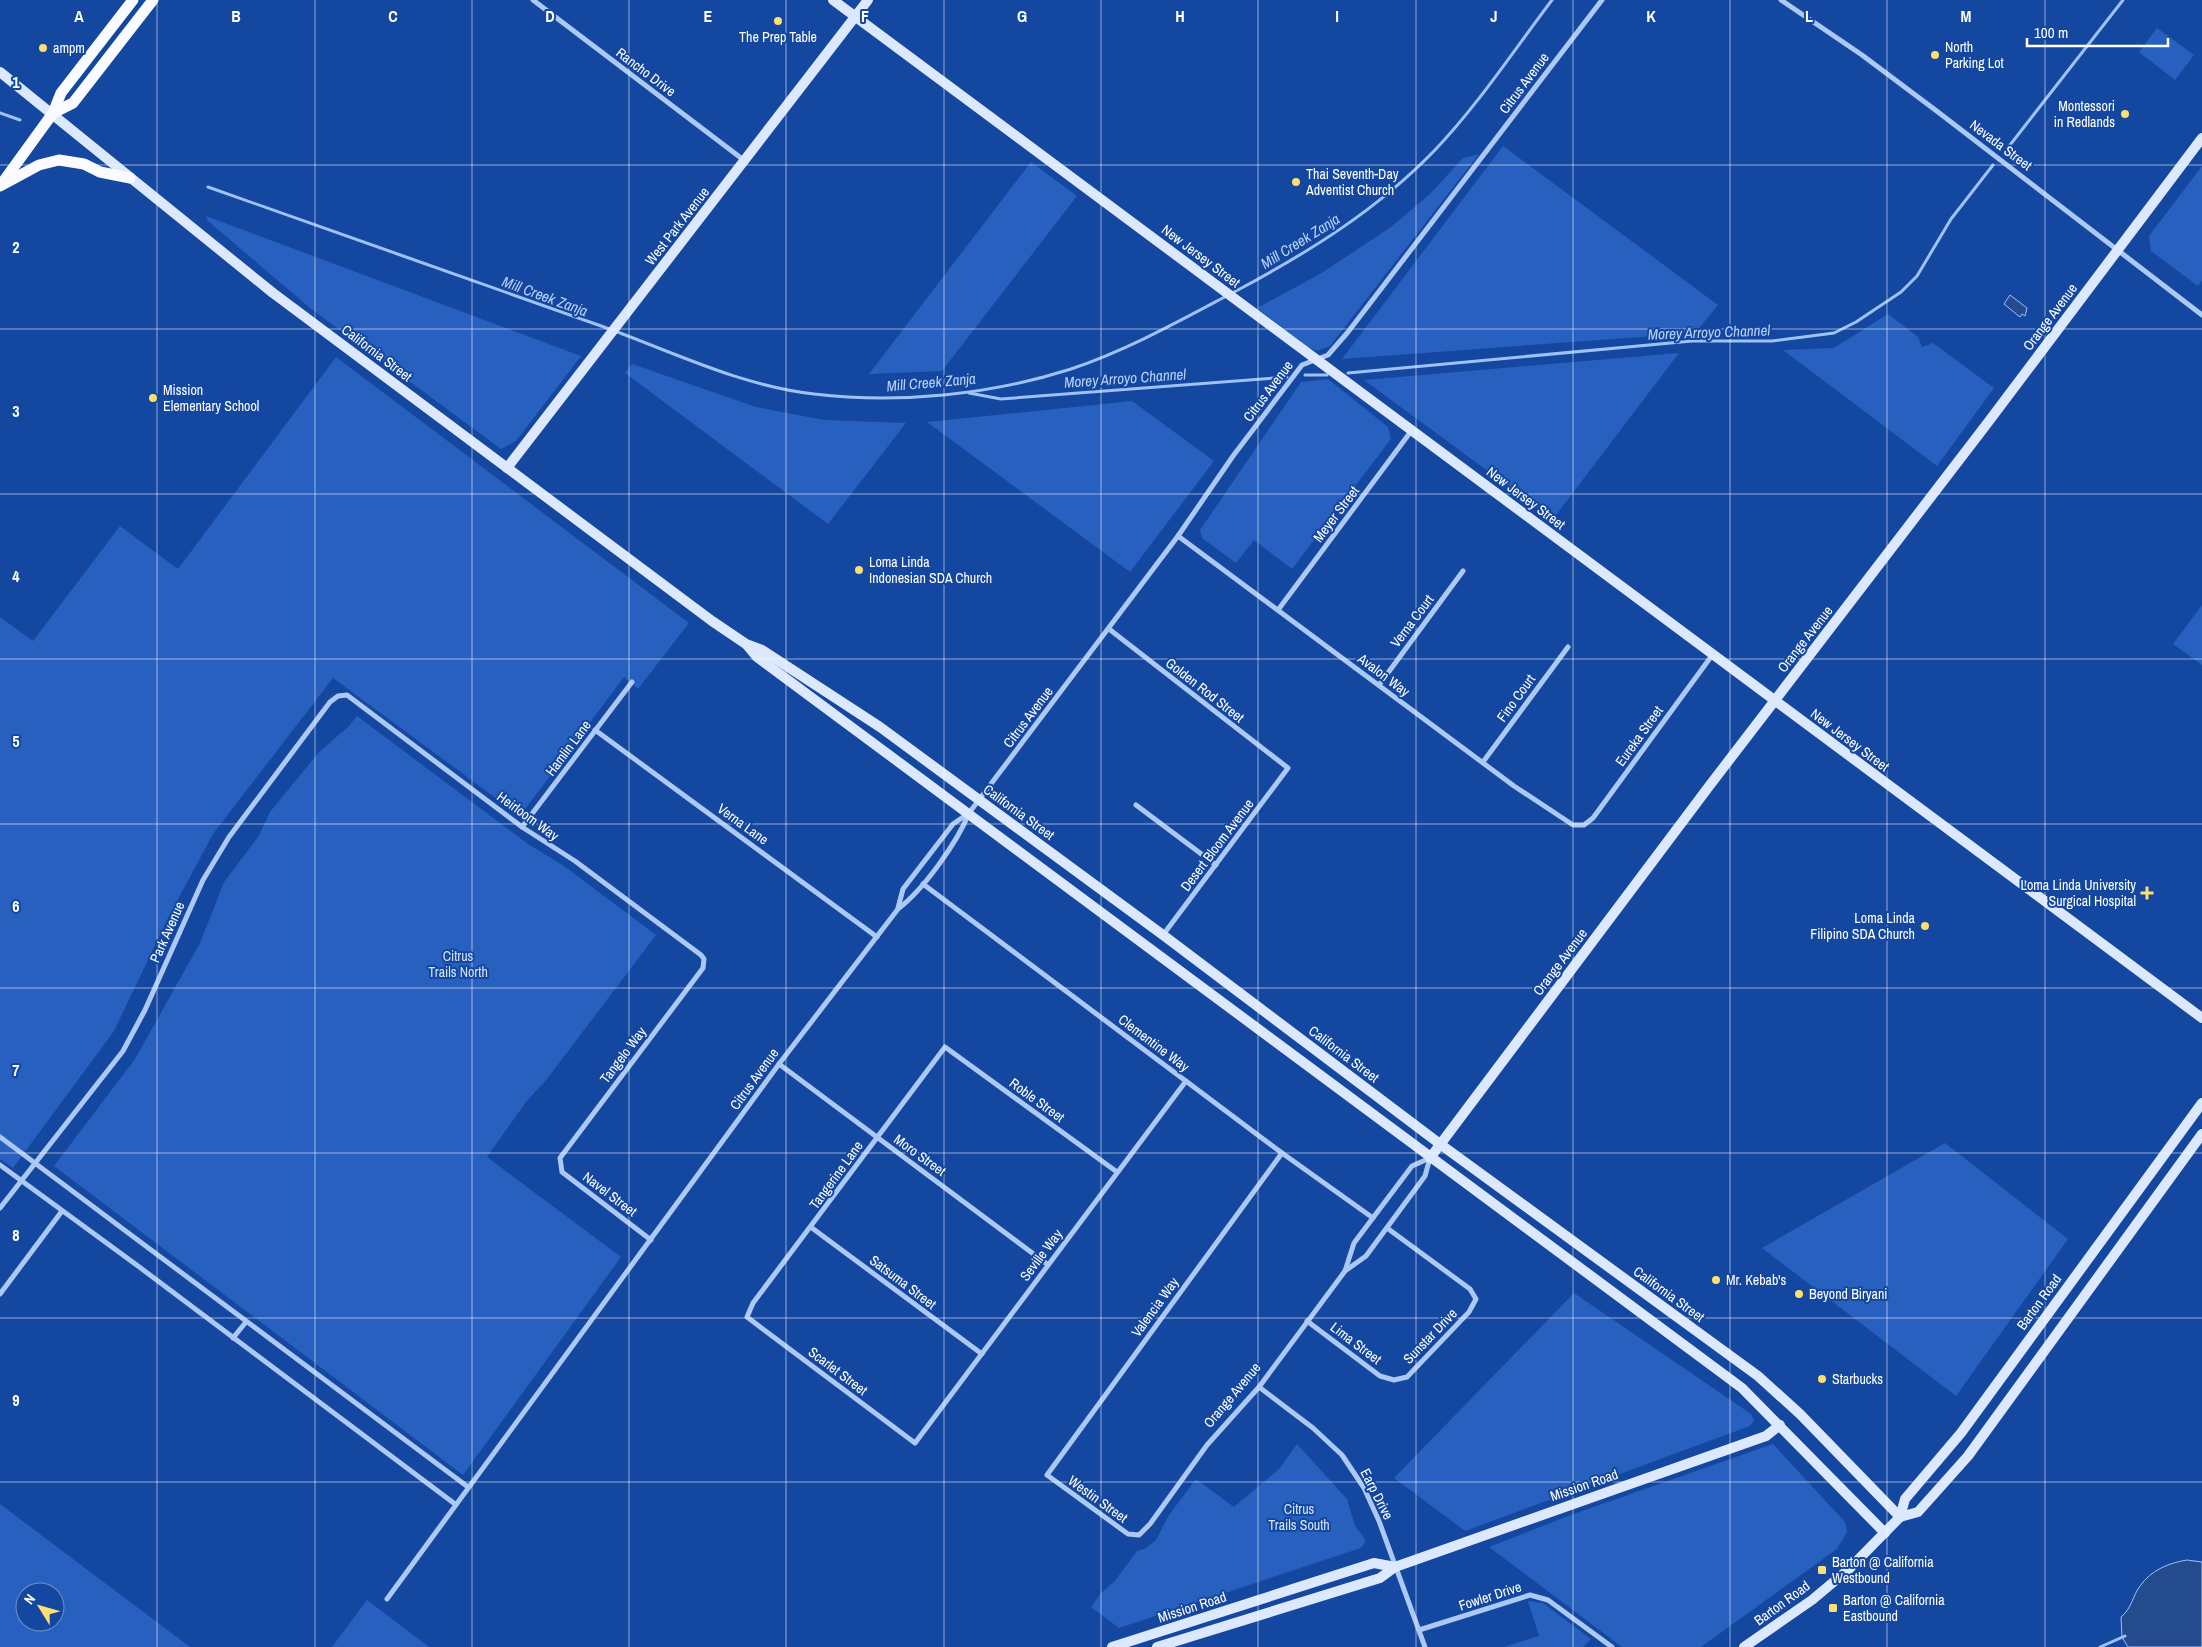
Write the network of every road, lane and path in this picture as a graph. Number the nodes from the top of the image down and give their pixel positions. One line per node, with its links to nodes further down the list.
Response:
1 (133, 0): 10 (main road)
2 (153, 0): 10 (main road)
3 (533, 0): 12 (street, Rancho Drive)
4 (832, 0): 8 (main road, New Jersey Street)
5 (868, 0): 8 (main road, West Park Avenue)
6 (1602, 0): 17 (street, Citrus Avenue)
7 (1781, 0): 15 (street, Nevada Street)
8 (855, 17): 12 (main road, West Park Avenue); 17 (main road, New Jersey Street)
9 (0, 72): 10 (main road, California Street)
10 (53, 114): 13 (main road, California Street); 14 (main road)
11 (2202, 138): 15 (main road, Orange Avenue)
12 (745, 161): 19 (main road, West Park Avenue)
13 (130, 178): 14 (main road); 19 (main road, California Street)
14 (0, 186)
15 (2117, 250): 16 (street, Nevada Street); 30 (main road, Orange Avenue)
16 (2202, 315)
17 (1316, 360): 18 (main road, New Jersey Street); 20 (street, Citrus Avenue)
18 (1412, 430): 22 (street, Meyer Street); 26 (main road, New Jersey Street)
19 (507, 468): 24 (main road, California Street)
20 (1178, 536): 22 (street, Avalon Way); 23 (street, Citrus Avenue)
21 (1463, 572): 28 (street, Verna Court)
22 (1278, 610): 28 (street, Avalon Way)
23 (1108, 629): 33 (street, Golden Rod Street); 34 (street, Citrus Avenue)
24 (746, 644): 34 (main road, California Street); 36 (main road, California Street)
25 (1568, 647): 32 (street, Fino Court)
26 (1713, 654): 30 (main road, New Jersey Street); 37 (street, Eureka Street)
27 (632, 682): 31 (street, Hamlin Lane)
28 (1378, 685): 32 (street, Avalon Way)
29 (338, 696): 38 (street, Heirloom Way); 56 (street, Park Avenue)
30 (1775, 701): 45 (main road, New Jersey Street); 53 (main road, Orange Avenue)
31 (595, 730): 38 (street, Hamlin Lane); 43 (street, Verna Lane)
32 (1483, 762): 37 (street, Avalon Way)
33 (1288, 768): 39 (street, Desert Bloom Avenue)
34 (979, 800): 36 (street, Citrus Avenue); 42 (main road, California Street)
35 (1136, 805): 39 (street)
36 (969, 813): 40 (street, Citrus Avenue); 41 (street, Citrus Avenue); 55 (main road, California Street)
37 (1579, 826)
38 (522, 827): 44 (street, Heirloom Way)
39 (1216, 865): 42 (street, Desert Bloom Avenue)
40 (923, 884): 41 (street, Citrus Avenue); 48 (street, Clementine Way)
41 (898, 909): 43 (street, Citrus Avenue)
42 (1163, 935): 53 (main road, California Street)
43 (877, 937): 47 (street, Citrus Avenue)
44 (704, 959): 57 (street, Tangelo Way)
45 (2202, 1018)
46 (945, 1047): 52 (street, Tangerine Lane); 59 (street, Roble Street)
47 (779, 1064): 52 (street, Moro Street); 66 (street, Citrus Avenue)
48 (1186, 1081): 54 (street, Clementine Way); 59 (street, Seville Way)
49 (2202, 1102): 84 (main road, Barton Road)
50 (2202, 1134): 84 (main road, Barton Road)
51 (0, 1137): 56 (street)
52 (877, 1138): 64 (street, Tangerine Lane); 67 (street, Moro Street)
53 (1440, 1144): 55 (main road, Orange Avenue); 74 (main road, California Street)
54 (1282, 1153): 63 (street, Clementine Way); 81 (street, Valencia Way)
55 (1430, 1158): 63 (street, Orange Avenue); 65 (street, Orange Avenue); 76 (main road, California Street)
56 (36, 1164): 60 (street, Park Avenue); 72 (street)
57 (559, 1164): 66 (street, Navel Street)
58 (0, 1165): 60 (street)
59 (1116, 1172): 67 (street, Seville Way)
60 (21, 1181): 61 (street, Park Avenue); 62 (street)
61 (0, 1208)
62 (62, 1211): 69 (street); 73 (street)
63 (1373, 1218): 68 (street, Orange Avenue)
64 (812, 1228): 70 (street, Tangerine Lane); 75 (street, Satsuma Street)
65 (1387, 1228): 68 (street, Orange Avenue); 77 (street, Sunstar Drive)
66 (651, 1240): 82 (street, Citrus Avenue)
67 (1048, 1264): 75 (street, Seville Way)
68 (1345, 1271): 71 (street, Orange Avenue)
69 (0, 1294)
70 (747, 1317): 80 (street, Scarlet Street)
71 (1307, 1321): 77 (street, Lima Street); 78 (street, Orange Avenue)
72 (246, 1322): 73 (street); 82 (street)
73 (233, 1338): 83 (street)
74 (1708, 1340): 76 (main road); 84 (main road, California Street)
75 (982, 1354): 80 (street, Seville Way)
76 (1697, 1355): 79 (main road, California Street)
77 (1394, 1380)
78 (1259, 1387): 86 (street, Orange Avenue); 87 (street, Earp Drive)
79 (1780, 1425): 85 (main road, California Street); 87 (main road, Mission Road)
80 (915, 1443)
81 (1047, 1475): 86 (street, Westin Street)
82 (468, 1487): 83 (street, Citrus Avenue)
83 (455, 1504): 88 (street, Citrus Avenue)
84 (1900, 1518): 85 (main road, Barton Road)
85 (1885, 1533): 94 (main road, Barton Road)
86 (1139, 1535)
87 (1395, 1567): 89 (street, Earp Drive); 90 (main road, Mission Road); 91 (main road, Mission Road)
88 (387, 1599)
89 (1419, 1630): 92 (street, Earp Drive); 93 (street, Fowler Drive)
90 (1117, 1646)
91 (1158, 1647)
92 (1425, 1647)
93 (1612, 1647)
94 (1744, 1647)

